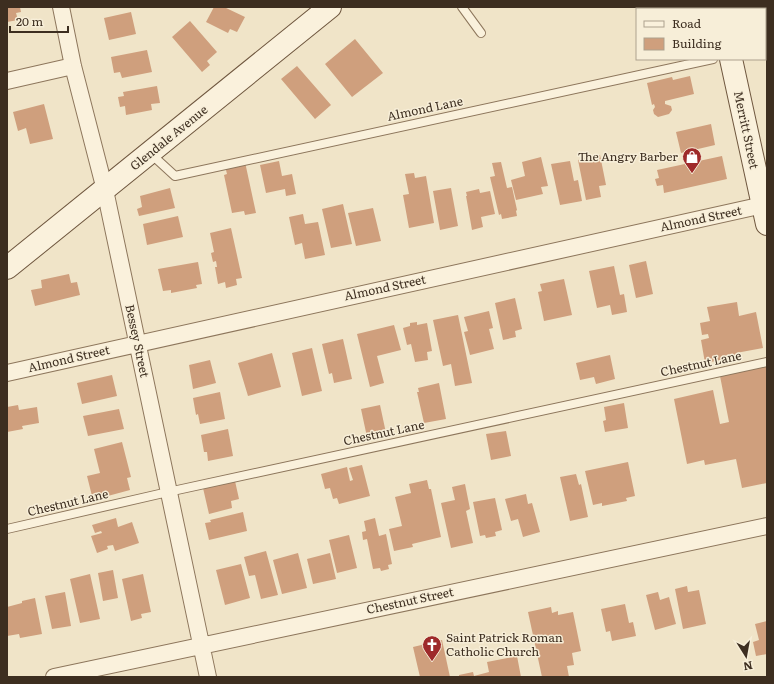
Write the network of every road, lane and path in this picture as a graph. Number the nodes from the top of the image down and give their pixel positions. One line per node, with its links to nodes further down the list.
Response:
1 (61, 7): 7 (street, Bessey Street)
2 (330, 7): 9 (main road, Glendale Avenue)
3 (462, 7): 4 (lane)
4 (481, 33)
5 (708, 60): 9 (lane, Almond Lane)
6 (731, 60): 11 (main road, Merritt Street)
7 (73, 66): 8 (street); 10 (street, Bessey Street)
8 (7, 81)
9 (150, 153): 10 (main road, Glendale Avenue)
10 (105, 190): 12 (main road, Glendale Avenue); 13 (street, Bessey Street)
11 (765, 214): 13 (street, Almond Street)
12 (7, 268)
13 (138, 343): 15 (street, Almond Street); 16 (street, Bessey Street)
14 (767, 362): 16 (lane, Chestnut Lane)
15 (7, 373)
16 (168, 492): 18 (lane, Chestnut Lane); 19 (street, Bessey Street)
17 (767, 526): 19 (street, Chestnut Street)
18 (7, 529)
19 (202, 646): 20 (street, Chestnut Street); 21 (street, Bessey Street)
20 (54, 677)
21 (208, 677)

